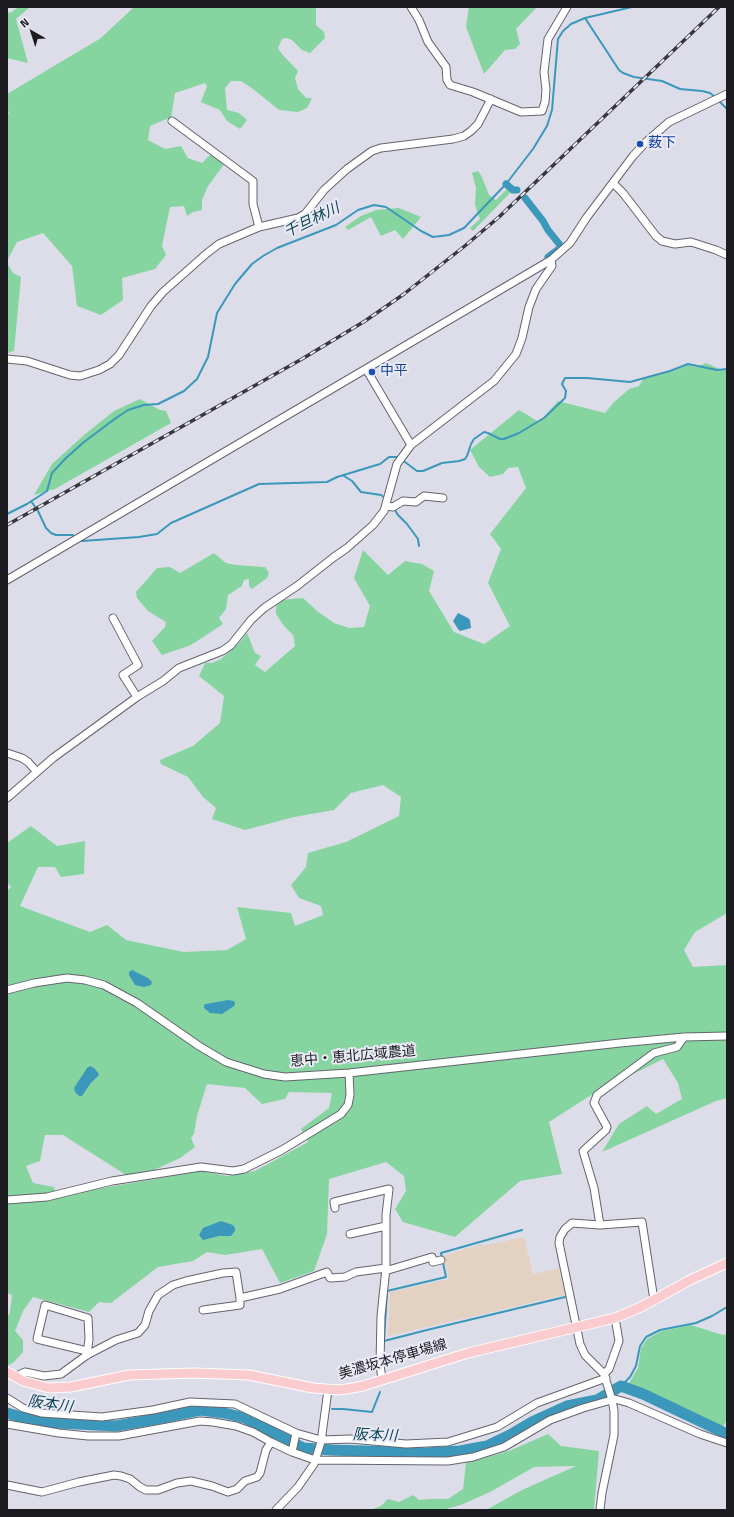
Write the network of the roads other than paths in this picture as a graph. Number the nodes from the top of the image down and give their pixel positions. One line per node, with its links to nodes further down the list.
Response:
1 (411, 7): 4 (street)
2 (566, 7): 4 (street)
3 (724, 95): 6 (street)
4 (491, 99): 7 (street)
5 (172, 121): 7 (street)
6 (613, 183): 8 (street); 9 (street)
7 (259, 227): 10 (street)
8 (727, 255)
9 (551, 260): 11 (street); 12 (street)
10 (7, 359)
11 (366, 369): 12 (street); 15 (street)
12 (411, 445): 14 (street)
13 (443, 498): 14 (street)
14 (386, 506): 17 (street)
15 (7, 580)
16 (113, 618): 17 (street)
17 (137, 697): 19 (street)
18 (7, 753): 19 (street)
19 (37, 772): 20 (street)
20 (7, 798)
21 (7, 990): 24 (street, 恵中・恵北広域農道)
22 (727, 1036): 23 (street, 恵中・恵北広域農道)
23 (684, 1037): 24 (street, 恵中・恵北広域農道); 27 (street)
24 (349, 1073): 25 (street)
25 (7, 1200)
26 (335, 1208): 28 (street)
27 (600, 1225): 34 (street); 37 (street)
28 (386, 1226): 29 (street); 32 (street)
29 (350, 1234)
30 (441, 1260): 32 (street)
31 (727, 1263): 34 (main road, 美濃坂本停車場線)
32 (386, 1269): 33 (street); 42 (street)
33 (240, 1298): 35 (street); 38 (street)
34 (654, 1300): 36 (main road, 美濃坂本停車場線)
35 (203, 1310)
36 (615, 1318): 37 (main road, 美濃坂本停車場線); 40 (street)
37 (576, 1328): 40 (street); 42 (main road, 美濃坂本停車場線)
38 (87, 1353): 38 (street); 41 (street)
39 (7, 1372): 41 (main road, 美濃坂本停車場線)
40 (605, 1376): 45 (street); 48 (street)
41 (17, 1378): 43 (main road, 美濃坂本停車場線)
42 (382, 1379): 43 (main road, 美濃坂本停車場線)
43 (328, 1390): 48 (street)
44 (7, 1398): 47 (street)
45 (612, 1400): 50 (street); 52 (street); 55 (street)
46 (7, 1424): 49 (street)
47 (296, 1433): 48 (street); 51 (street)
48 (321, 1441): 52 (street)
49 (271, 1442): 51 (street); 53 (street)
50 (727, 1443)
51 (292, 1452): 52 (street)
52 (316, 1458): 54 (street)
53 (7, 1485)
54 (276, 1510)
55 (600, 1510)

